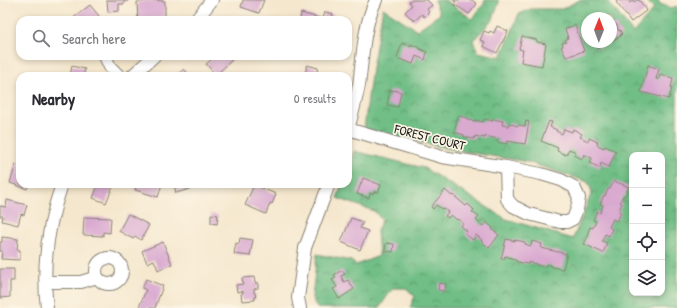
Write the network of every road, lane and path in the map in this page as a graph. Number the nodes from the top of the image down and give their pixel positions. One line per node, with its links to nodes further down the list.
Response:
1 (212, 0): 3 (street)
2 (376, 0): 8 (street)
3 (199, 16)
4 (107, 60): 6 (street)
5 (145, 60): 7 (street)
6 (116, 72)
7 (135, 72)
8 (352, 116)
9 (352, 131): 10 (street, FOREST COURT)
10 (506, 167): 10 (street, FOREST COURT)
11 (60, 188): 14 (street)
12 (328, 188): 16 (street)
13 (97, 277): 14 (street)
14 (46, 282): 15 (street)
15 (47, 308)
16 (300, 308)

